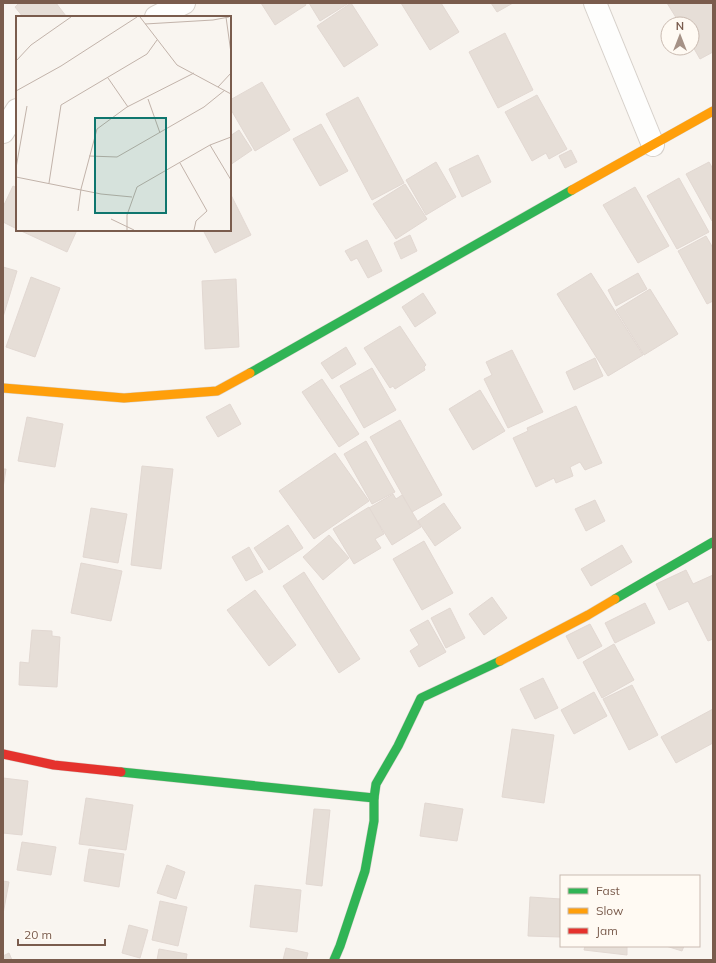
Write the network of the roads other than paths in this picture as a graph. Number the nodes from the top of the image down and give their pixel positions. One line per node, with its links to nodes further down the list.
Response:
1 (184, 3): 3 (street)
2 (595, 3): 7 (street)
3 (158, 16)
4 (713, 111): 7 (street)
5 (16, 112): 6 (street)
6 (3, 132)
7 (653, 145): 8 (street)
8 (3, 388)
9 (713, 542): 11 (street)
10 (3, 754): 11 (street)
11 (374, 798): 12 (street)
12 (334, 960)

